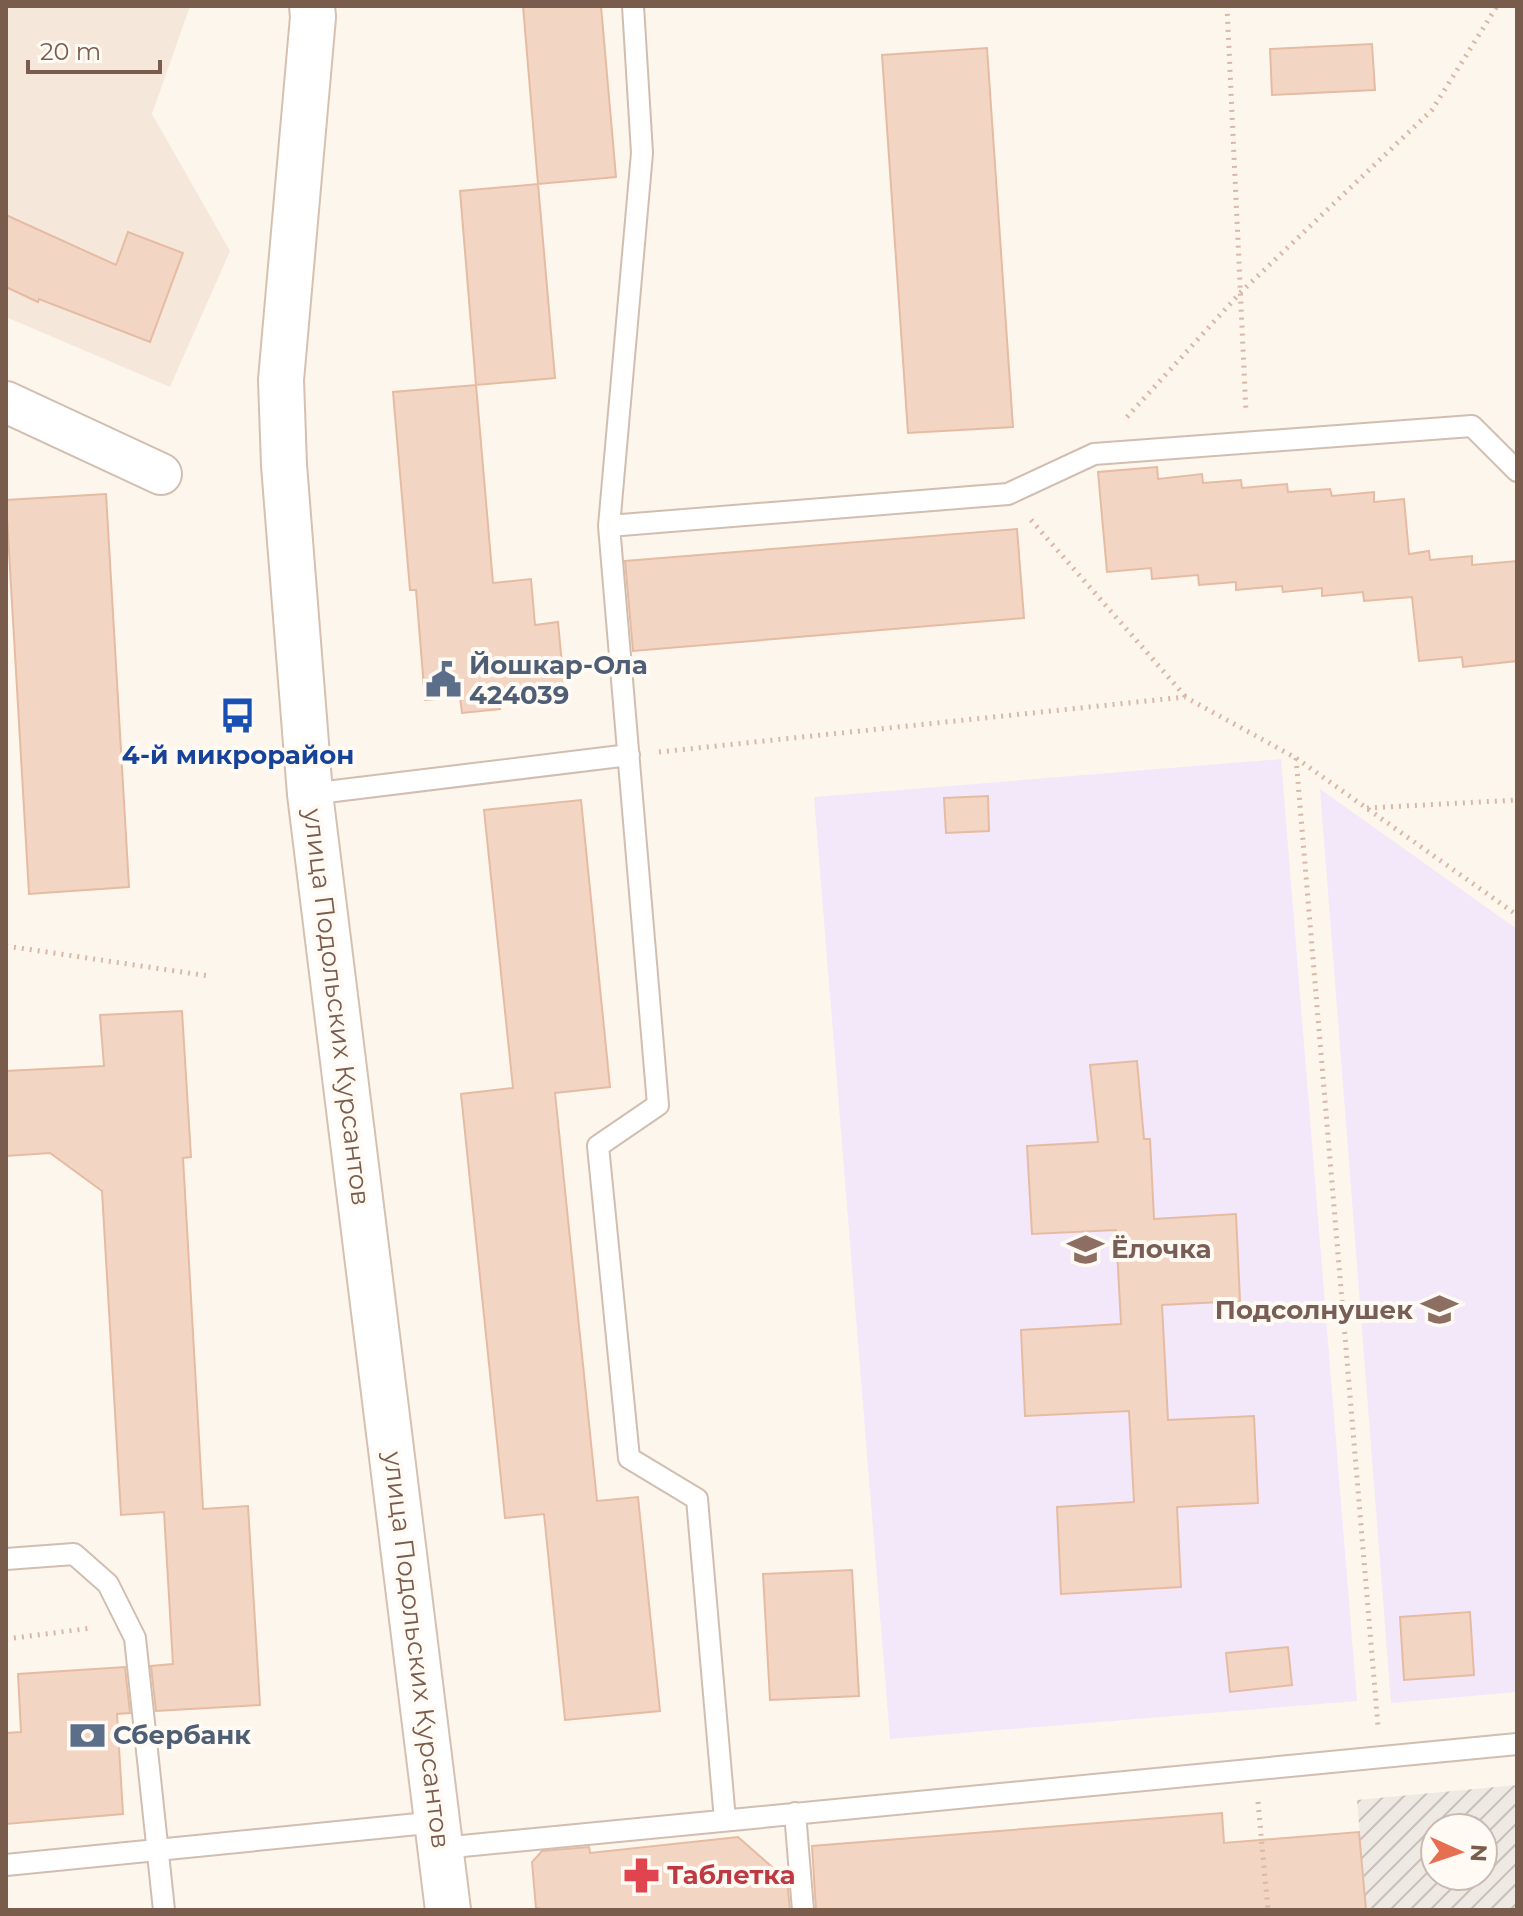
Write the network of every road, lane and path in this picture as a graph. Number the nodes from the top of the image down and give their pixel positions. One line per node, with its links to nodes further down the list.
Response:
1 (312, 6): 16 (street, улица Подольских Курсантов)
2 (633, 6): 12 (lane)
3 (1227, 6): 5 (path)
4 (1497, 6): 5 (path)
5 (1241, 292): 7 (path); 8 (path)
6 (6, 402): 10 (street)
7 (1247, 443): 8 (lane); 9 (lane)
8 (1094, 454): 11 (lane)
9 (1517, 471)
10 (161, 474)
11 (1008, 494): 12 (lane); 13 (path)
12 (609, 526): 14 (lane)
13 (1185, 697): 14 (path); 15 (path)
14 (629, 755): 16 (lane); 29 (lane)
15 (1296, 758): 18 (path); 26 (path)
16 (310, 794): 30 (street, улица Подольских Курсантов)
17 (1517, 800): 18 (path)
18 (1366, 808): 19 (path)
19 (1517, 915)
20 (6, 946): 21 (path)
21 (209, 976)
22 (6, 1559): 23 (lane)
23 (135, 1638): 24 (path); 31 (lane)
24 (6, 1639)
25 (1517, 1744): 26 (lane)
26 (1380, 1757): 27 (lane)
27 (1254, 1769): 28 (lane); 36 (path)
28 (795, 1813): 29 (lane); 35 (lane)
29 (725, 1820): 30 (lane)
30 (440, 1835): 31 (lane); 34 (street, улица Подольских Курсантов)
31 (159, 1850): 32 (lane); 33 (lane)
32 (6, 1865)
33 (164, 1910)
34 (448, 1910)
35 (803, 1910)
36 (1268, 1910)

